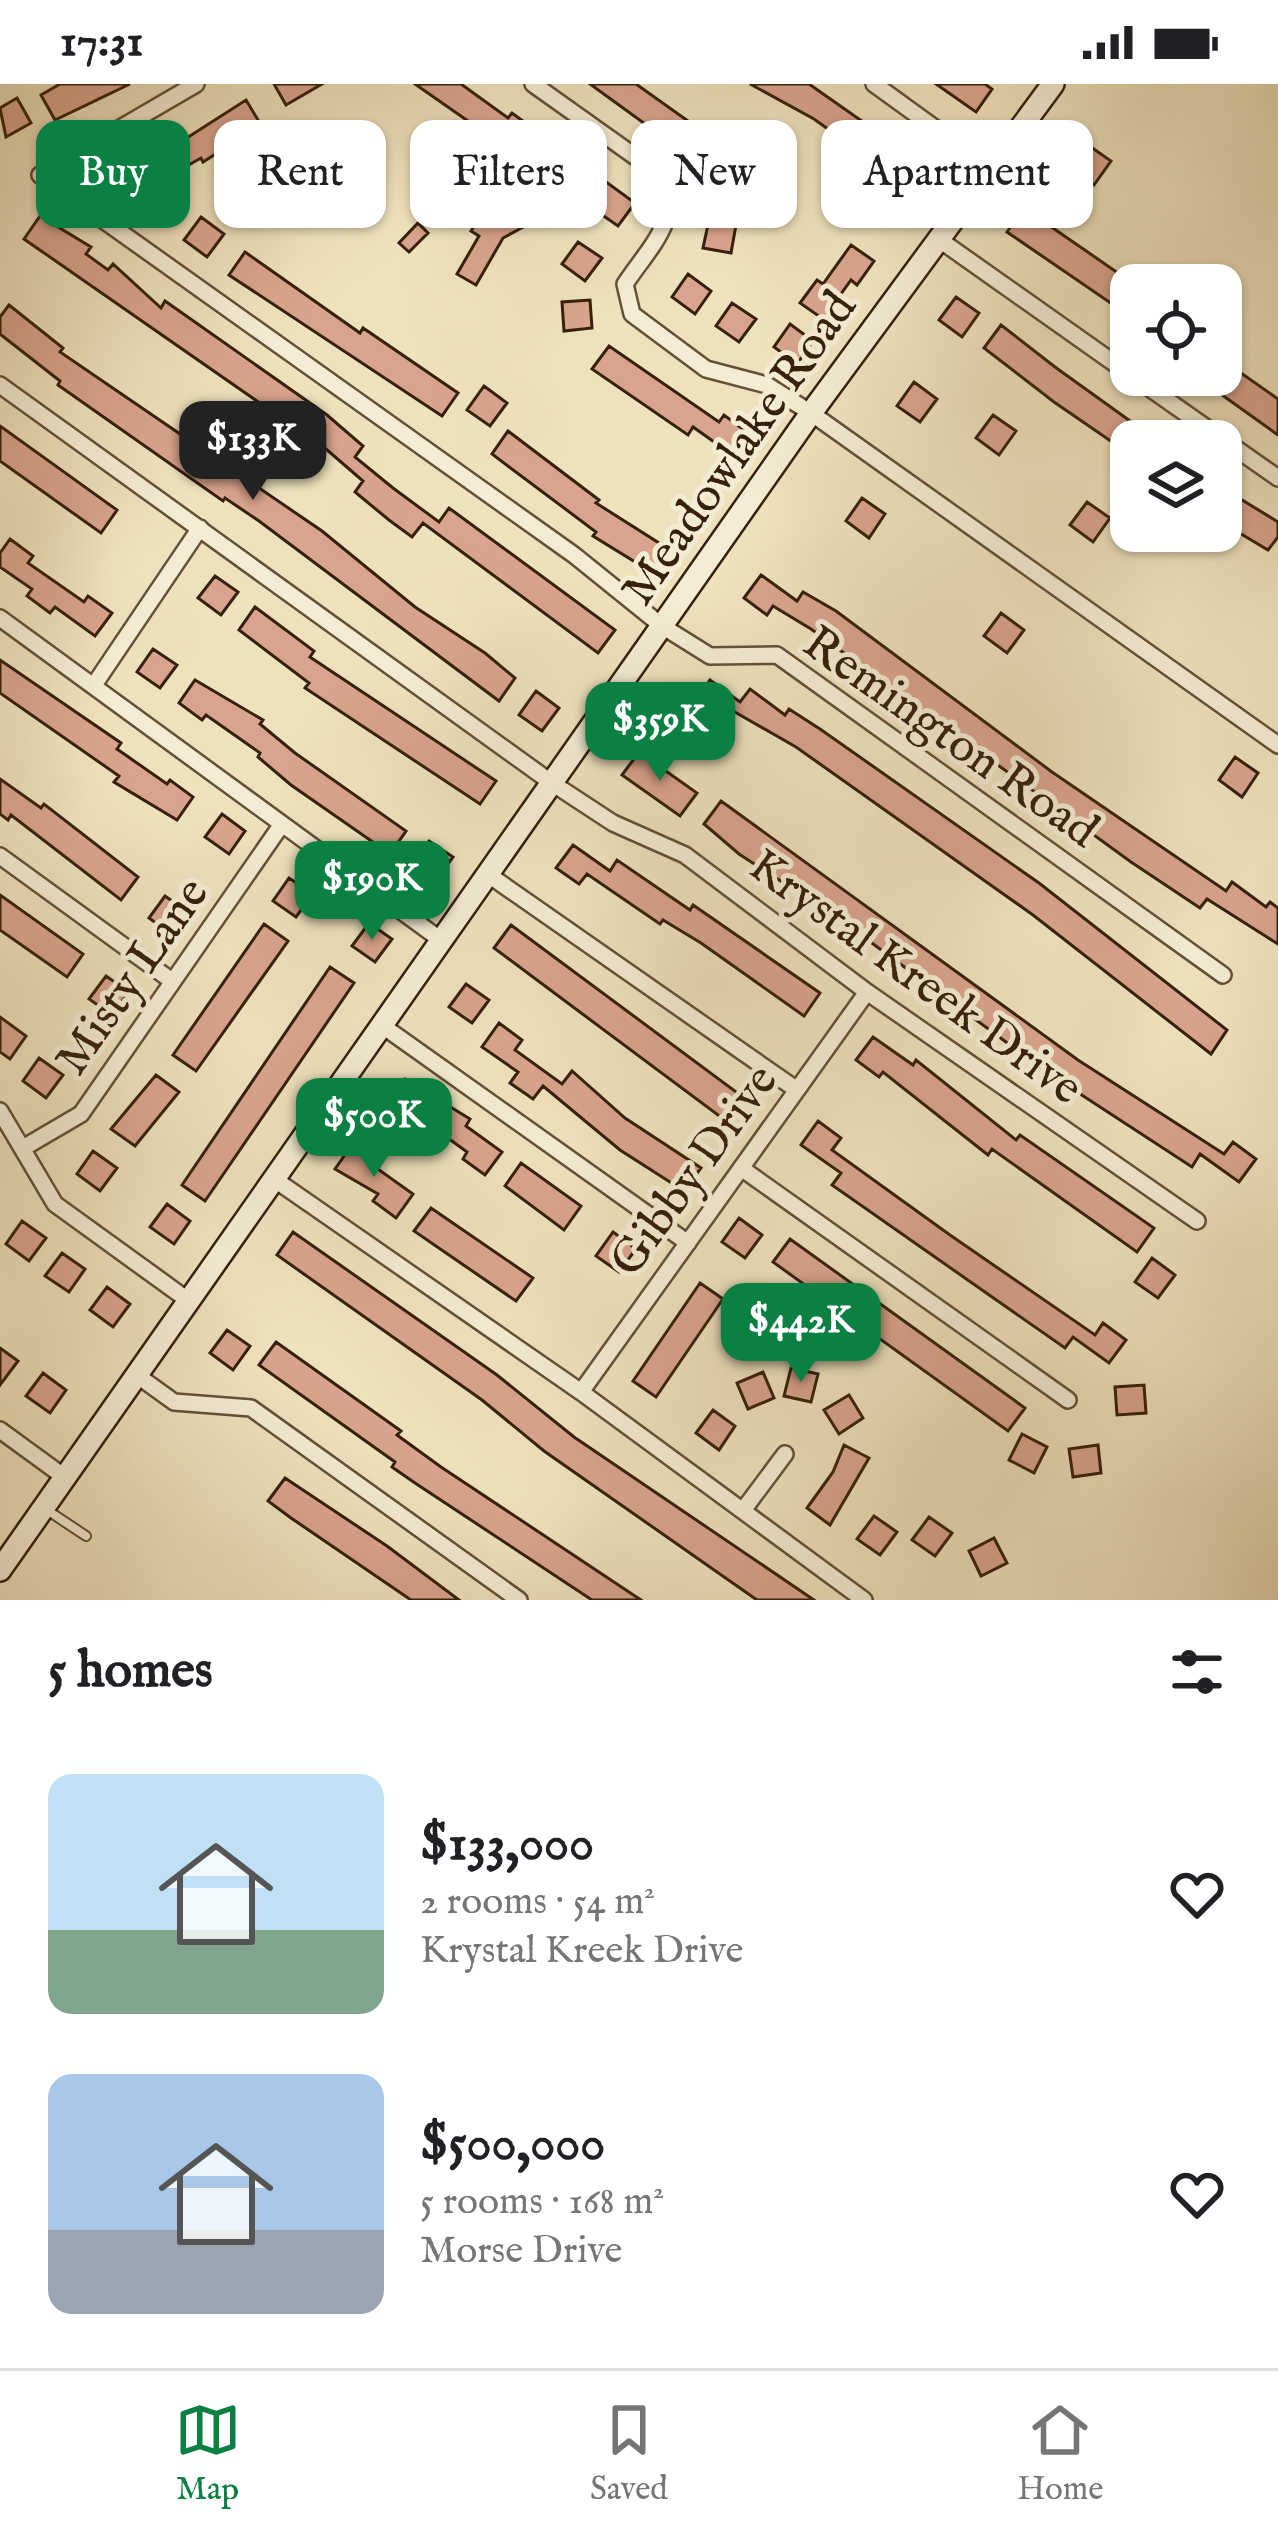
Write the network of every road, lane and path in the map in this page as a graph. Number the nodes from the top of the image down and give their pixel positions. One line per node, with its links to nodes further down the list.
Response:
1 (196, 84): 16 (street, Remington Road)
2 (533, 84): 12 (street)
3 (874, 84): 5 (street)
4 (1053, 84): 6 (street, Meadowlake Road)
5 (924, 120)
6 (1026, 120)
7 (944, 228): 8 (street, Meadowlake Road)
8 (937, 238): 9 (street); 12 (street, Meadowlake Road)
9 (1110, 360)
10 (0, 385): 14 (street, Krystal Kreek Drive)
11 (1161, 396): 13 (street)
12 (811, 413): 16 (street, Meadowlake Road); 18 (street)
13 (1278, 478)
14 (200, 528): 17 (street); 19 (street, Krystal Kreek Drive)
15 (0, 618): 17 (street)
16 (662, 626): 19 (street, Meadowlake Road); 24 (street, Remington Road)
17 (94, 685): 20 (street)
18 (1278, 745)
19 (552, 783): 22 (street, Meadowlake Road); 26 (street, Krystal Kreek Drive)
20 (281, 824): 23 (street); 25 (street, Misty Lane)
21 (0, 856): 25 (street)
22 (486, 873): 23 (street, Meadowlake Road); 28 (street)
23 (441, 940): 27 (street, Meadowlake Road)
24 (1223, 974)
25 (172, 981): 30 (street, Misty Lane)
26 (867, 992): 28 (street, Gibby Drive); 33 (street, Krystal Kreek Drive)
27 (380, 1024): 32 (street, Meadowlake Road); 34 (street)
28 (797, 1090): 31 (street, Gibby Drive)
29 (0, 1112): 30 (street)
30 (23, 1148): 35 (street)
31 (741, 1168): 34 (street, Gibby Drive); 38 (street)
32 (274, 1179): 35 (street, Meadowlake Road); 37 (street)
33 (1197, 1221)
34 (688, 1243): 37 (street, Gibby Drive)
35 (189, 1301): 36 (street, Meadowlake Road)
36 (138, 1376): 41 (street, Meadowlake Road); 46 (street)
37 (581, 1392): 43 (street)
38 (1068, 1400)
39 (0, 1430): 41 (street)
40 (785, 1454): 43 (street)
41 (63, 1476): 42 (street, Meadowlake Road)
42 (43, 1507): 44 (lane); 45 (street, Meadowlake Road)
43 (744, 1509): 47 (street)
44 (86, 1536)
45 (0, 1570)
46 (519, 1600)
47 (864, 1600)

